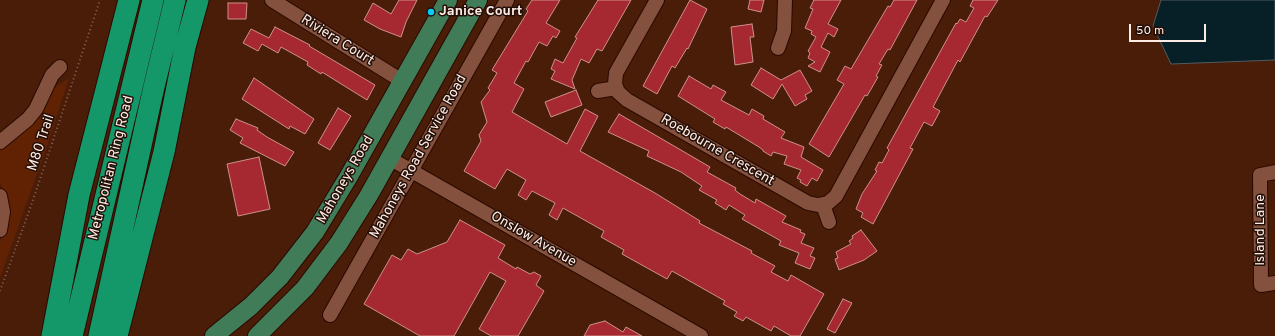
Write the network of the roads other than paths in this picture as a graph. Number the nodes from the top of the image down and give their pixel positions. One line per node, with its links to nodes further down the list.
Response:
1 (129, 0): 28 (highway)
2 (153, 0): 29 (highway, Metropolitan Ring Road)
3 (175, 0): 30 (highway, Metropolitan Ring Road)
4 (198, 0): 31 (highway)
5 (272, 0): 14 (street, Riviera Court)
6 (448, 0): 14 (main road, Mahoneys Road)
7 (478, 0): 19 (main road, Mahoneys Road)
8 (507, 0): 20 (street, Mahoneys Road Service Road)
9 (657, 0): 15 (street)
10 (785, 0): 12 (street)
11 (943, 0): 23 (street)
12 (778, 48)
13 (60, 67): 17 (street)
14 (402, 81): 18 (main road, Mahoneys Road)
15 (616, 88): 16 (street); 23 (street, Roebourne Crescent)
16 (598, 91)
17 (0, 142)
18 (366, 145): 19 (main road, Onslow Avenue); 32 (main road, Mahoneys Road)
19 (389, 158): 20 (street, Onslow Avenue); 33 (main road, Mahoneys Road)
20 (411, 170): 27 (street, Mahoneys Road Service Road); 34 (street, Onslow Avenue)
21 (1275, 172): 26 (street, Island Lane)
22 (0, 196): 25 (street)
23 (823, 205): 24 (street)
24 (829, 222)
25 (0, 230)
26 (1275, 282)
27 (330, 315)
28 (52, 336)
29 (72, 336)
30 (99, 336)
31 (117, 336)
32 (214, 336)
33 (257, 336)
34 (701, 336)

